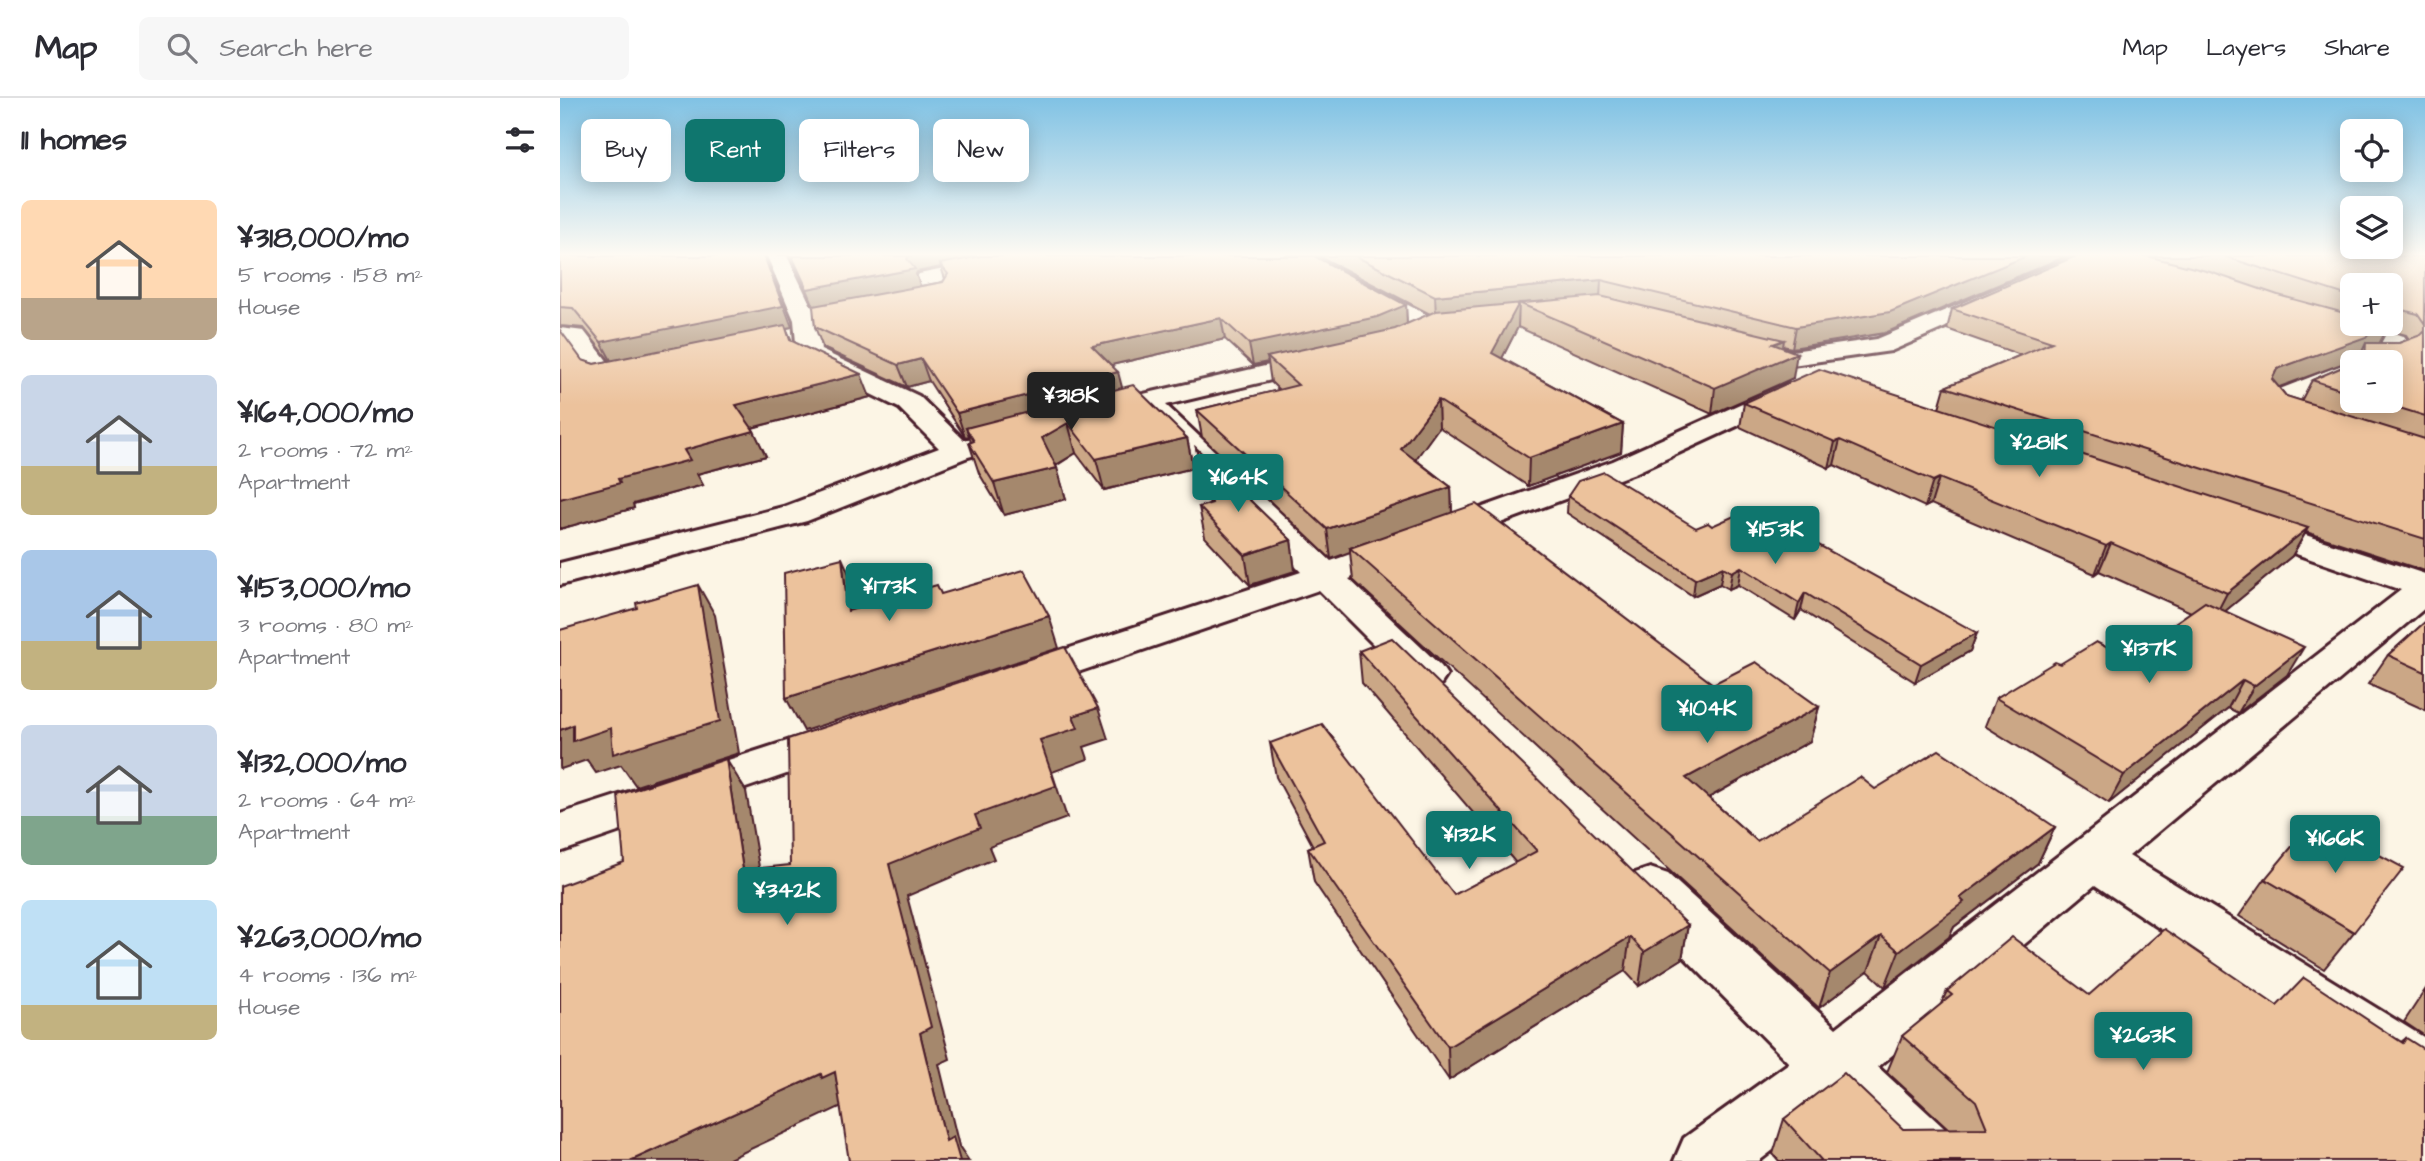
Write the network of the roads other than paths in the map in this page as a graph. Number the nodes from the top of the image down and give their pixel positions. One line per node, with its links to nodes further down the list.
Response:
1 (797, 306): 8 (street)
2 (1393, 306): 7 (street)
3 (1981, 306): 15 (street)
4 (833, 315): 8 (street)
5 (2316, 319): 13 (street)
6 (1457, 324): 7 (street)
7 (1432, 326): 11 (street)
8 (806, 327): 10 (street); 20 (street)
9 (560, 335): 16 (street)
10 (780, 339)
11 (1398, 341)
12 (1728, 342): 15 (street)
13 (2413, 352)
14 (1348, 355): 18 (street)
15 (1792, 358): 23 (street)
16 (660, 365)
17 (2340, 374): 19 (street)
18 (1145, 401): 20 (street); 23 (street)
19 (2336, 428)
20 (958, 451): 22 (street)
21 (2217, 516): 24 (street)
22 (560, 574)
23 (1324, 576): 25 (street); 26 (street)
24 (2425, 588): 30 (street)
25 (981, 691)
26 (1464, 710)
27 (876, 727): 28 (street)
28 (560, 833)
29 (1614, 855): 31 (street)
30 (2093, 858): 31 (street); 32 (street)
31 (1834, 1066): 33 (street); 34 (street)
32 (2425, 1072)
33 (1707, 1161)
34 (1933, 1161)

